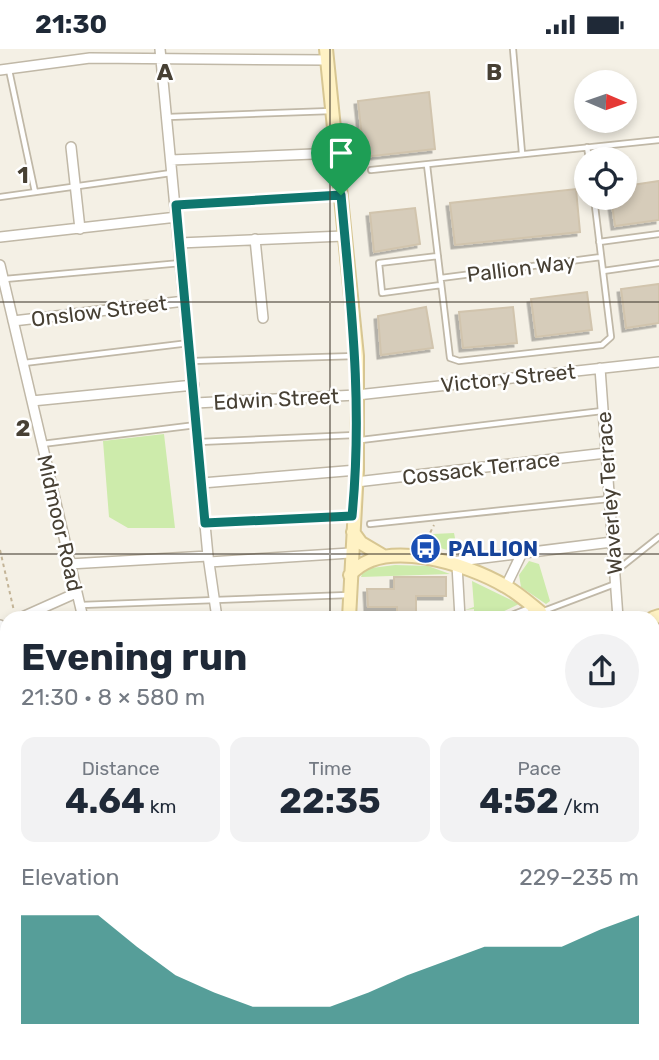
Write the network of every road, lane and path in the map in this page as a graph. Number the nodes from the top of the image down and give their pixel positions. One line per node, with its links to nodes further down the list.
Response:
1 (513, 49): 12 (lane)
2 (160, 53): 3 (street); 4 (street); 6 (street)
3 (327, 55): 5 (street)
4 (4, 70): 19 (lane)
5 (332, 111): 6 (lane); 11 (street)
6 (166, 117): 13 (street)
7 (659, 140): 9 (lane)
8 (71, 147): 18 (street)
9 (587, 147)
10 (574, 148): 12 (lane)
11 (337, 153): 13 (street); 17 (street)
12 (522, 153): 14 (lane)
13 (171, 160): 16 (street)
14 (427, 165): 15 (lane); 32 (lane, Pallion Way)
15 (371, 170): 17 (path)
16 (172, 173): 18 (lane); 22 (street)
17 (338, 173): 20 (street)
18 (75, 187): 19 (lane); 25 (street)
19 (35, 192): 21 (lane)
20 (341, 195): 22 (lane); 27 (street)
21 (0, 197)
22 (176, 205): 24 (street)
23 (595, 210): 30 (lane, Pallion Way)
24 (177, 217): 25 (street); 31 (street)
25 (79, 229): 28 (street)
26 (659, 235): 30 (lane)
27 (344, 236): 29 (street); 45 (street)
28 (0, 237)
29 (255, 239): 31 (street); 42 (street)
30 (599, 242): 33 (lane, Pallion Way)
31 (179, 243): 34 (street)
32 (438, 256): 38 (lane, Pallion Way); 40 (lane)
33 (601, 257): 37 (lane, Pallion Way); 38 (lane, Pallion Way)
34 (181, 263): 39 (lane); 41 (street)
35 (659, 263): 37 (lane)
36 (0, 265): 39 (street, Midmoor Road)
37 (603, 271): 40 (lane, Pallion Way)
38 (440, 278): 40 (lane, Pallion Way)
39 (4, 280): 43 (street, Midmoor Road)
40 (441, 285)
41 (185, 301): 43 (street, Onslow Street); 44 (street)
42 (263, 319)
43 (13, 321): 48 (street, Midmoor Road)
44 (190, 343): 46 (street); 48 (lane)
45 (357, 356): 46 (lane); 51 (street)
46 (192, 361): 50 (street)
47 (659, 362): 49 (street, Victory Street)
48 (23, 363): 52 (street, Midmoor Road)
49 (600, 368): 51 (street, Victory Street); 54 (street, Waverley Terrace)
50 (194, 384): 52 (street); 53 (street)
51 (357, 395): 53 (street, Edwin Street); 56 (street)
52 (32, 401): 58 (street, Midmoor Road)
53 (195, 403): 55 (street)
54 (603, 411): 56 (lane); 59 (street, Waverley Terrace)
55 (197, 425): 57 (street); 58 (lane)
56 (357, 438): 57 (lane); 60 (street)
57 (199, 442): 61 (street)
58 (42, 444): 76 (street, Midmoor Road)
59 (606, 453): 60 (street, Cossack Terrace); 62 (street, Waverley Terrace)
60 (356, 476): 61 (street, Cossack Terrace); 63 (street)
61 (202, 483): 65 (street)
62 (609, 499): 64 (lane); 69 (street, Waverley Terrace)
63 (352, 516): 65 (lane); 67 (street)
64 (438, 517): 66 (lane); 74 (path)
65 (205, 523): 75 (street)
66 (370, 524)
67 (353, 532): 71 (street); 73 (street)
68 (659, 537): 78 (lane)
69 (612, 542): 72 (street); 78 (street, Waverley Terrace)
70 (0, 551): 86 (path)
71 (351, 553): 75 (street); 79 (street)
72 (520, 555): 77 (street); 81 (street)
73 (383, 556): 74 (street); 79 (street)
74 (417, 558): 77 (street)
75 (209, 559): 76 (street); 84 (street)
76 (69, 564): 82 (street, Midmoor Road)
77 (452, 564): 81 (street); 91 (street)
78 (615, 572): 80 (street, Waverley Terrace)
79 (349, 575): 83 (street)
80 (615, 584): 93 (lane); 94 (street, Waverley Terrace)
81 (506, 586): 92 (street)
82 (76, 593): 85 (street, Midmoor Road); 87 (street)
83 (349, 594): 84 (lane); 90 (street)
84 (216, 601): 85 (lane); 89 (street)
85 (79, 605): 88 (street, Midmoor Road)
86 (16, 611)
87 (45, 611)
88 (81, 611)
89 (217, 611)
90 (349, 611)
91 (459, 611)
92 (537, 611)
93 (545, 611)
94 (617, 611)

